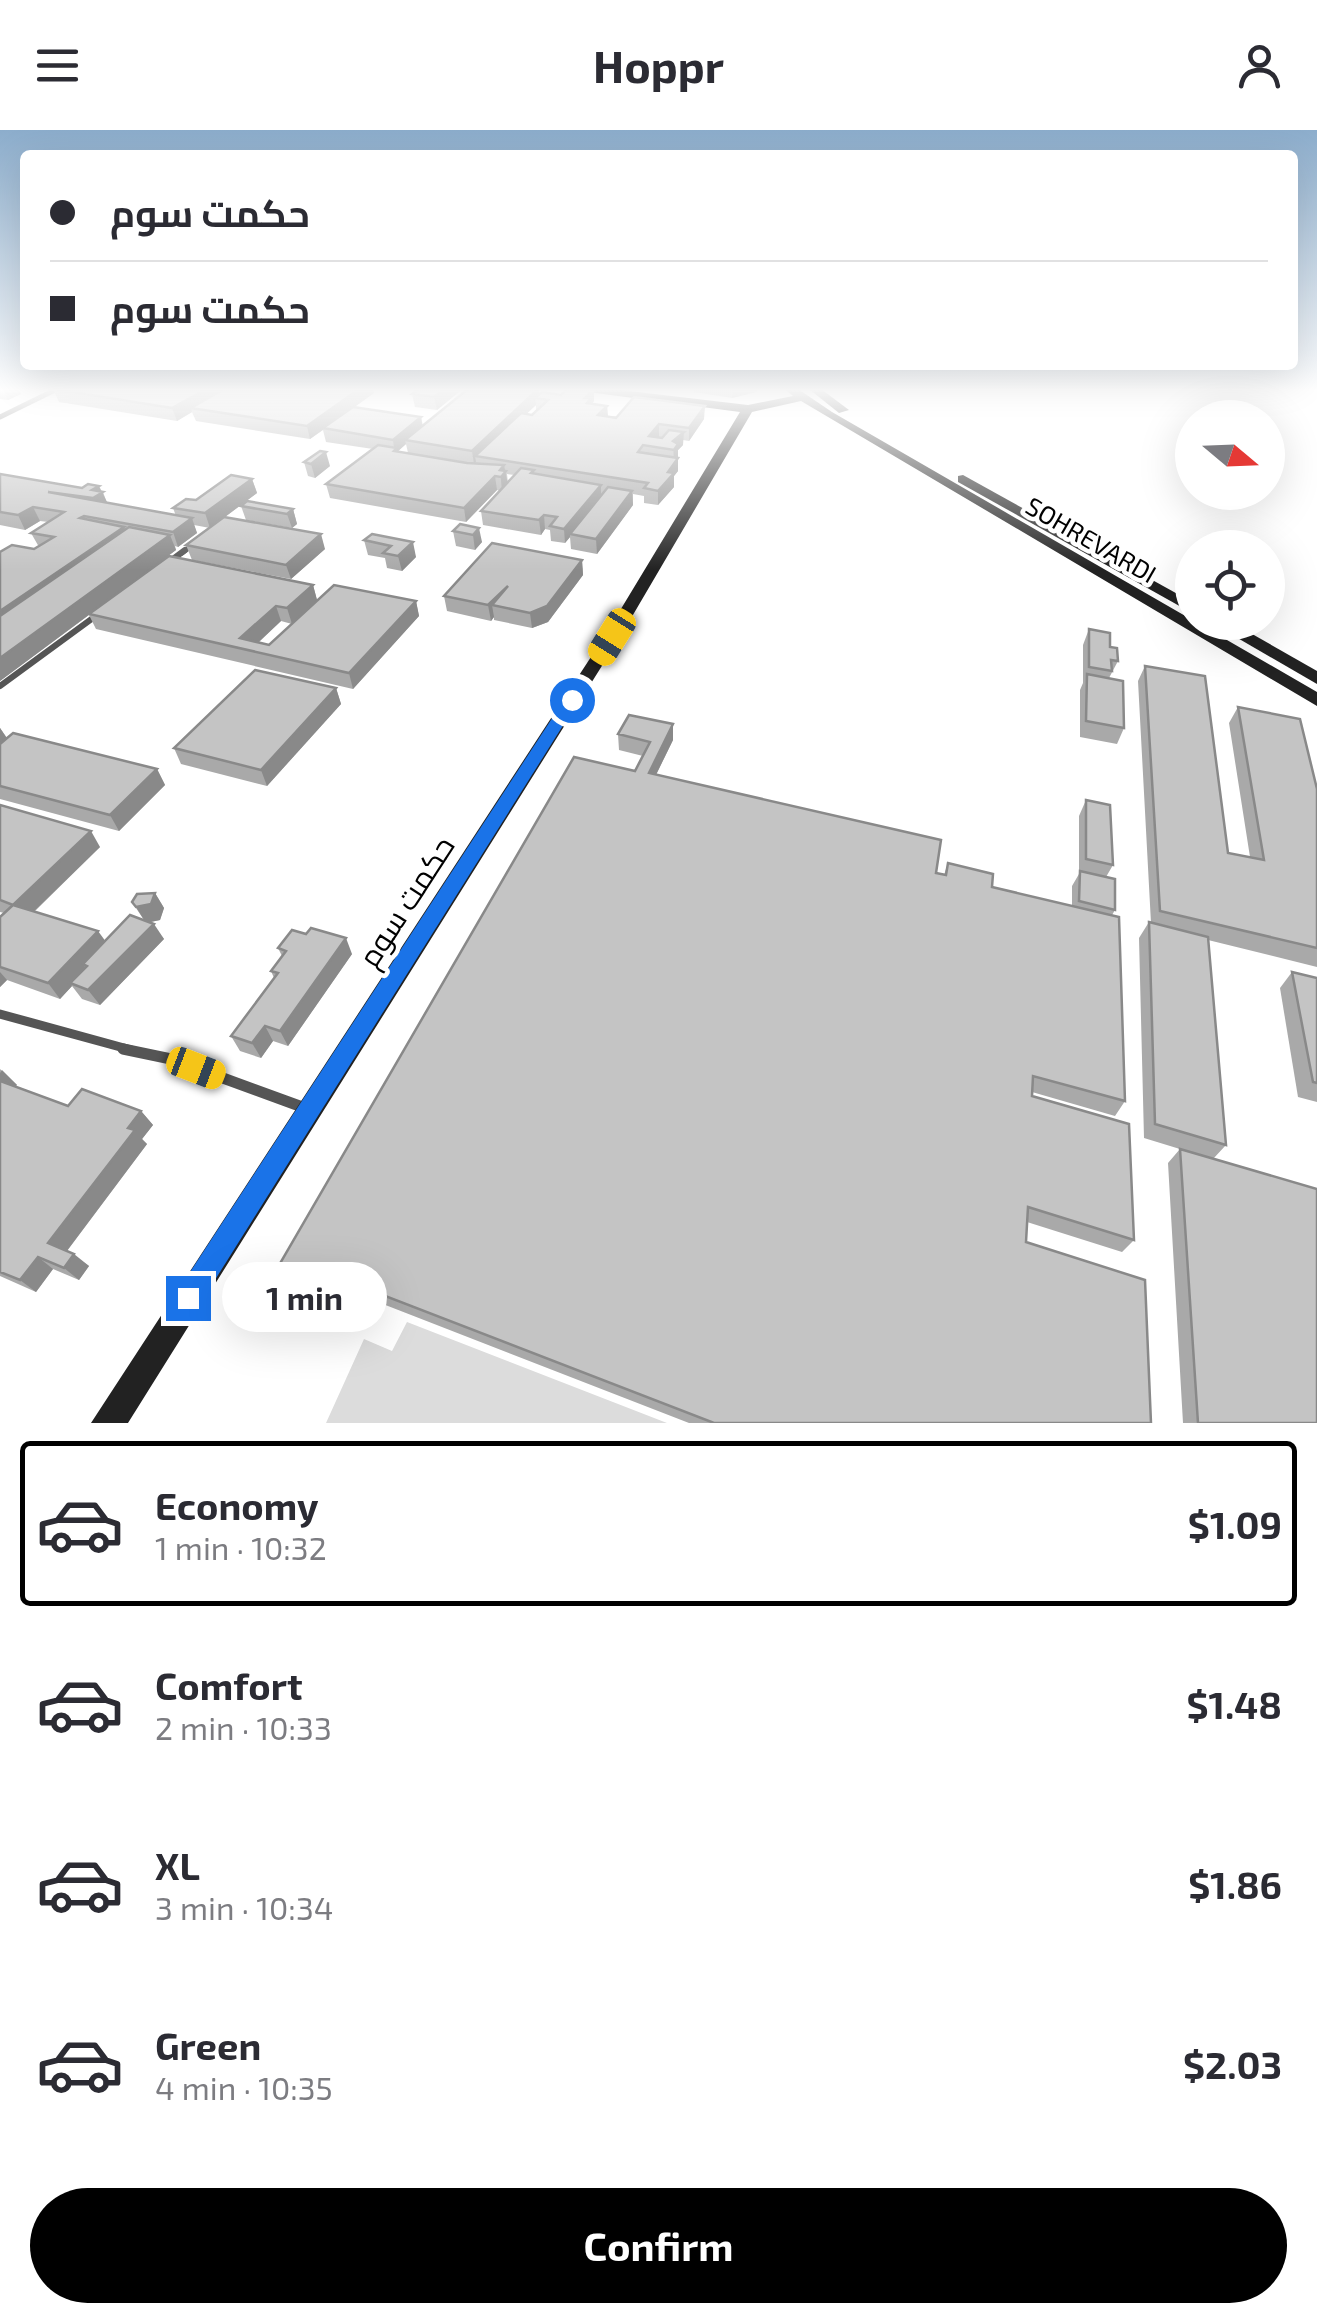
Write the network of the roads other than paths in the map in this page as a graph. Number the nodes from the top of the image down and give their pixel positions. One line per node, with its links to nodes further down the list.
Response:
1 (724, 449): 13 (street, حکمت سوم)
2 (898, 449): 11 (street, SOHREVARDI)
3 (912, 449): 6 (street, SOHREVARDI)
4 (206, 535): 5 (lane)
5 (158, 570)
6 (1175, 598)
7 (110, 605): 10 (lane)
8 (1250, 640): 9 (street)
9 (1317, 678)
10 (0, 686)
11 (1317, 700)
12 (0, 1014): 13 (lane)
13 (309, 1110): 14 (street, حکمت سوم)
14 (108, 1423)

